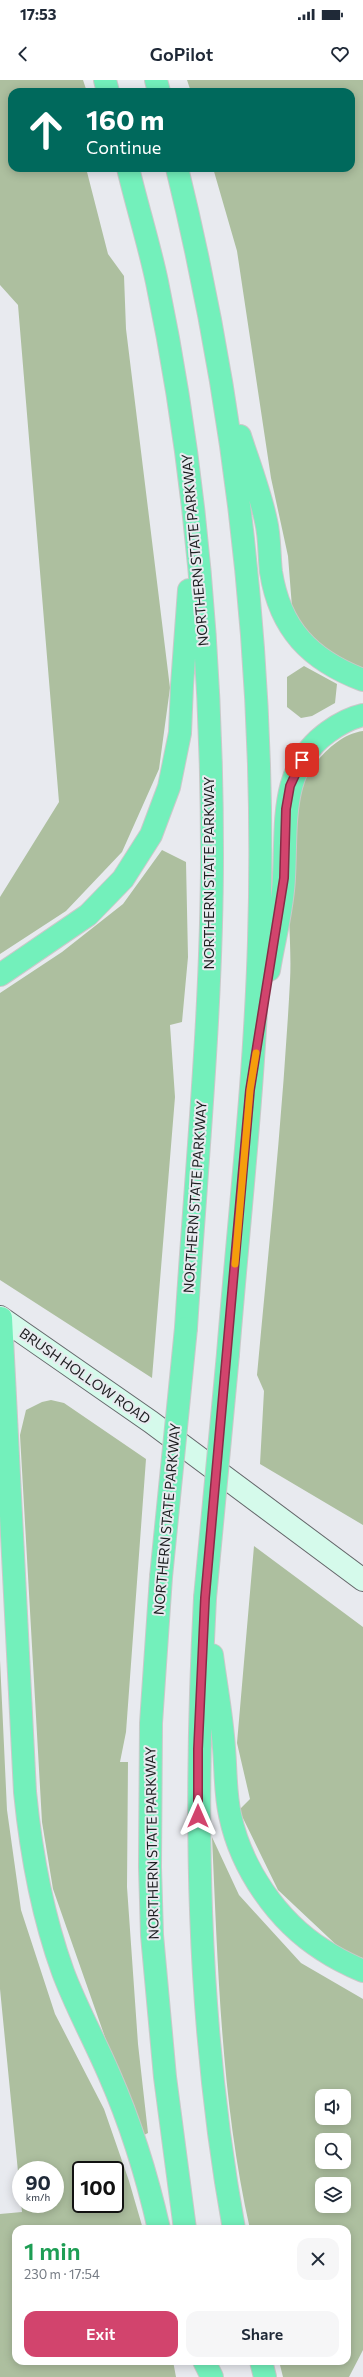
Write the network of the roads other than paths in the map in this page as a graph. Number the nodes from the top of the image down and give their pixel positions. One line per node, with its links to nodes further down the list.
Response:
1 (129, 172): 4 (highway, NORTHERN STATE PARKWAY)
2 (178, 172): 3 (highway)
3 (220, 372): 5 (highway); 8 (highway)
4 (195, 521): 7 (highway); 14 (highway, NORTHERN STATE PARKWAY, bridge)
5 (363, 680)
6 (363, 715): 8 (highway)
7 (0, 975)
8 (250, 1090): 11 (highway, bridge)
9 (1, 1317): 10 (main road, BRUSH HOLLOW ROAD); 13 (highway)
10 (363, 1580)
11 (205, 1598): 12 (highway); 15 (highway)
12 (363, 1971)
13 (158, 2225)
14 (184, 2225)
15 (233, 2225)
16 (206, 2365): 19 (highway)
17 (213, 2365): 20 (highway)
18 (262, 2365): 21 (highway)
19 (212, 2377)
20 (215, 2377)
21 (265, 2377)

